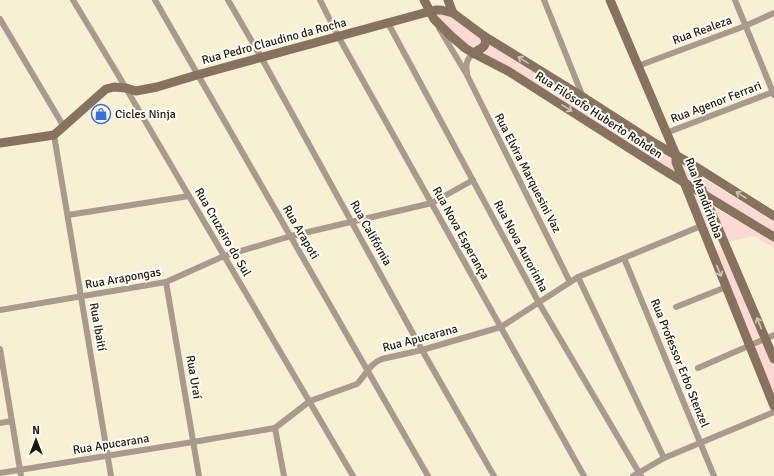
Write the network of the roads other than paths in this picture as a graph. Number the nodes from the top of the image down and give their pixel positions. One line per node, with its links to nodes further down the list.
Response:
1 (73, 0): 25 (street, Rua Cruzeiro do Sul)
2 (155, 0): 21 (street, Rua Arapoti)
3 (228, 0): 19 (street, Rua Califórnia)
4 (320, 0): 16 (street, Rua Nova Esperança)
5 (424, 0): 12 (street, Rua Filósofo Huberto Rohden)
6 (448, 0): 10 (street)
7 (544, 0): 23 (street)
8 (610, 0): 20 (street, Rua Mandirituba)
9 (735, 0): 15 (street)
10 (453, 13): 12 (street, Rua Pedro Claudino da Rocha); 17 (street, Rua Filósofo Huberto Rohden)
11 (774, 13): 15 (street, Rua Realeza)
12 (432, 15): 14 (street, Rua Pedro Claudino da Rocha); 18 (street, Rua Filósofo Huberto Rohden); 22 (street, Rua Elvira Marquesini Vaz)
13 (0, 19): 29 (street)
14 (388, 23): 16 (street, Rua Pedro Claudino da Rocha); 36 (street, Rua Nova Aurorinha)
15 (745, 26): 20 (street, Rua Realeza); 26 (street)
16 (338, 36): 19 (street, Rua Pedro Claudino da Rocha); 40 (street, Rua Nova Esperança)
17 (484, 36): 18 (street); 24 (street, Rua Filósofo Huberto Rohden, one-way to 17)
18 (473, 53): 22 (street); 28 (street, Rua Filósofo Huberto Rohden)
19 (261, 57): 21 (street, Rua Pedro Claudino da Rocha); 45 (street, Rua Califórnia)
20 (638, 66): 31 (street, Rua Mandirituba)
21 (197, 75): 25 (street, Rua Pedro Claudino da Rocha); 47 (street, Rua Arapoti)
22 (467, 75): 55 (street, Rua Elvira Marquesini Vaz)
23 (576, 80): 24 (street); 27 (street)
24 (565, 86): 27 (street, Rua Filósofo Huberto Rohden); 28 (street)
25 (126, 88): 29 (street, Rua Pedro Claudino da Rocha); 39 (street, Rua Cruzeiro do Sul)
26 (773, 94): 31 (street, Rua Agenor Ferrari)
27 (583, 97): 33 (street, Rua Filósofo Huberto Rohden)
28 (555, 100): 37 (street, Rua Filósofo Huberto Rohden, one-way to 37)
29 (64, 127): 30 (street, Rua Pedro Claudino da Rocha)
30 (54, 134): 32 (street); 42 (street, Rua Ibaití)
31 (667, 136): 33 (street); 34 (street, Rua Mandirituba)
32 (0, 143)
33 (660, 146): 34 (street, Rua Filósofo Huberto Rohden)
34 (676, 155): 35 (street, Rua Filósofo Huberto Rohden); 37 (street, Rua Mandirituba)
35 (693, 164): 38 (street, Rua Mandirituba); 44 (street, Rua Filósofo Huberto Rohden, one-way to 35)
36 (473, 180): 40 (street, Rua Arapongas); 58 (street, Rua Nova Aurorinha)
37 (684, 182): 38 (street, Rua Filósofo Huberto Rohden); 46 (street, Rua Mandirituba)
38 (704, 195): 41 (street, Rua Filósofo Huberto Rohden); 43 (street, Rua Mandirituba)
39 (189, 196): 42 (street); 51 (street, Rua Cruzeiro do Sul)
40 (432, 203): 45 (street, Rua Arapongas); 61 (street, Rua Nova Esperança)
41 (722, 206): 43 (street); 49 (street, Rua Filósofo Huberto Rohden)
42 (68, 215): 57 (street, Rua Ibaití)
43 (714, 216): 48 (street, Rua Mandirituba)
44 (774, 216)
45 (352, 223): 47 (street, Rua Arapongas); 65 (street, Rua Califórnia)
46 (701, 226): 50 (street, Rua Mandirituba); 52 (street, Rua Apucarana)
47 (291, 236): 51 (street, Rua Arapongas); 68 (street, Rua Arapoti)
48 (722, 237): 50 (street); 62 (street, Rua Mandirituba, one-way to 48)
49 (774, 237)
50 (708, 242): 56 (street, Rua Mandirituba, one-way to 56)
51 (224, 256): 54 (street, Rua Arapongas); 69 (street, Rua Cruzeiro do Sul)
52 (624, 258): 53 (street, Rua Apucarana); 76 (street, Rua Professor Erbo Stenzel)
53 (578, 277): 55 (street, Rua Apucarana); 78 (street)
54 (166, 282): 57 (street, Rua Arapongas); 75 (street, Rua Uraí)
55 (570, 282): 58 (street, Rua Apucarana)
56 (726, 287): 59 (street); 63 (street, Rua Mandirituba)
57 (82, 297): 60 (street, Rua Arapongas); 77 (street, Rua Ibaití)
58 (539, 302): 61 (street, Rua Apucarana); 81 (street, Rua Nova Aurorinha)
59 (676, 307)
60 (0, 310)
61 (501, 327): 65 (street, Rua Apucarana); 88 (street, Rua Nova Esperança)
62 (770, 337): 63 (street); 66 (street, Rua Mandirituba)
63 (749, 346): 67 (street); 70 (street, Rua Mandirituba)
64 (0, 349): 72 (street)
65 (422, 350): 68 (street, Rua Apucarana); 87 (street, Rua Califórnia)
66 (774, 359)
67 (698, 368)
68 (367, 370): 69 (street, Rua Apucarana); 86 (street, Rua Arapoti)
69 (310, 401): 74 (street, Rua Apucarana); 85 (street, Rua Cruzeiro do Sul)
70 (774, 406)
71 (774, 412): 76 (street)
72 (12, 421): 73 (street); 80 (street)
73 (0, 423)
74 (275, 428): 75 (street, Rua Apucarana); 84 (street)
75 (194, 442): 77 (street, Rua Apucarana); 83 (street, Rua Uraí)
76 (701, 443): 78 (street); 90 (street, Rua Professor Erbo Stenzel)
77 (108, 456): 80 (street, Rua Apucarana); 82 (street, Rua Ibaití)
78 (664, 458): 81 (street)
79 (0, 473): 80 (street, Rua Apucarana)
80 (21, 473)
81 (640, 474): 89 (street)
82 (111, 476)
83 (199, 476)
84 (284, 476)
85 (353, 476)
86 (428, 476)
87 (494, 476)
88 (584, 476)
89 (633, 476)
90 (714, 476)

